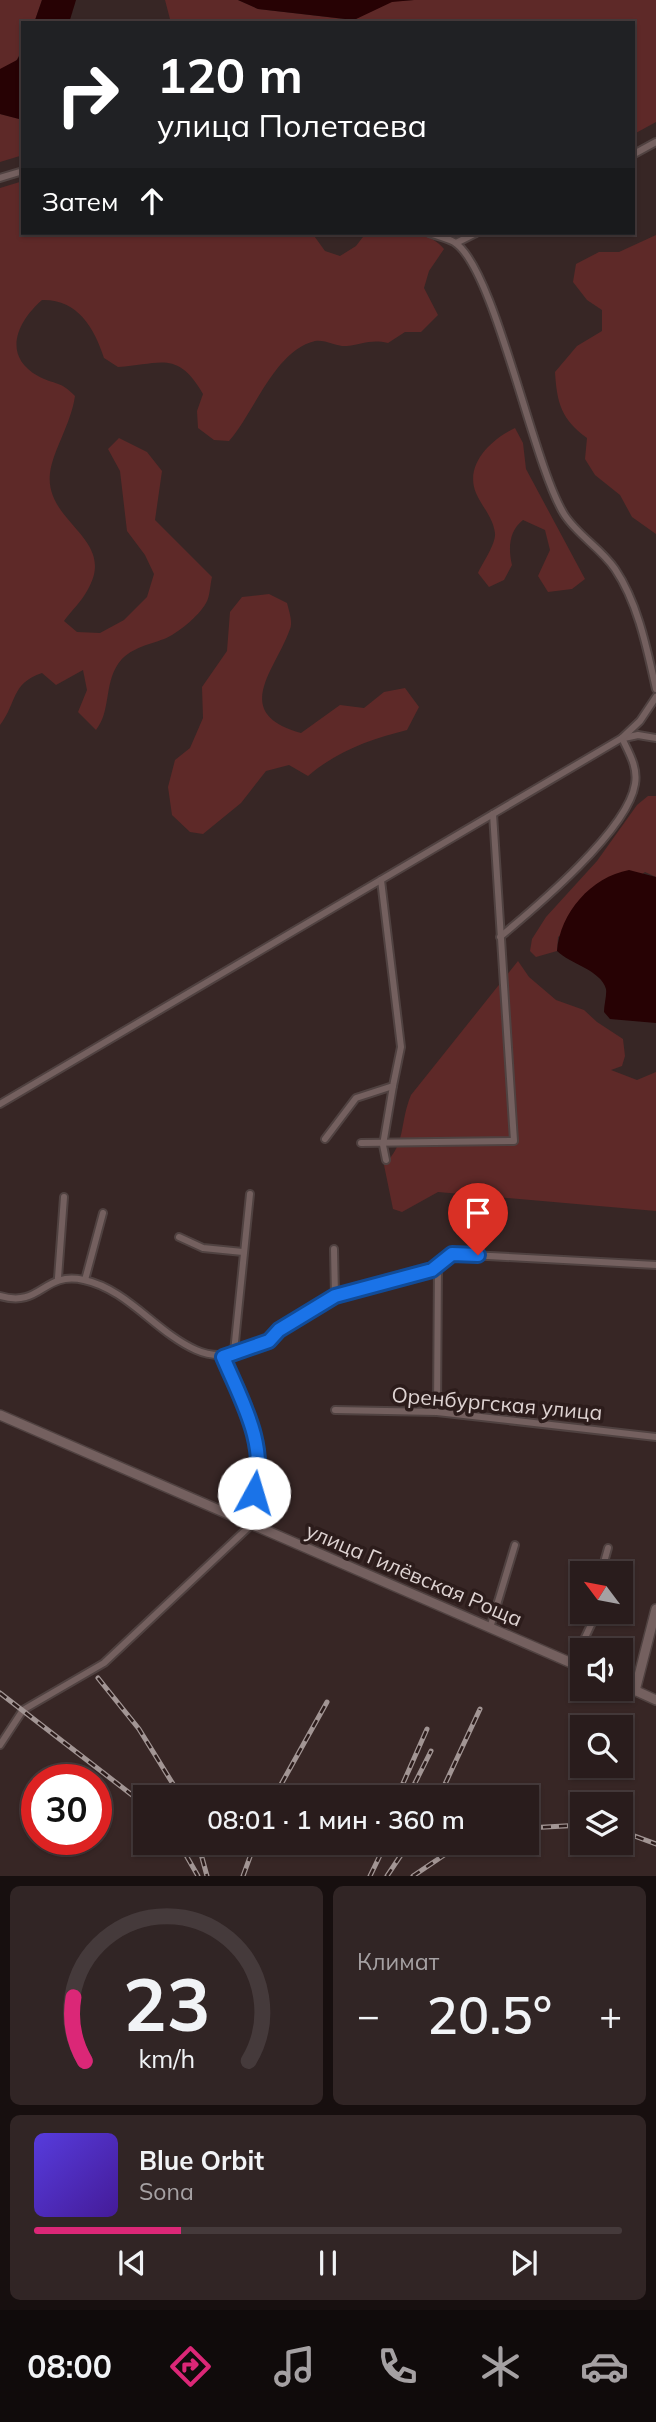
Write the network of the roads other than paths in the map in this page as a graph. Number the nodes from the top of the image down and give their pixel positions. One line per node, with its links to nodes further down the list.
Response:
1 (656, 142): 2 (street)
2 (635, 153)
3 (21, 172): 4 (street)
4 (0, 177)
5 (434, 235): 7 (street)
6 (472, 235): 7 (street)
7 (456, 243): 8 (street)
8 (656, 688)
9 (656, 697): 10 (street)
10 (622, 738): 11 (street); 12 (street); 14 (street)
11 (656, 738)
12 (493, 814): 13 (street); 14 (street)
13 (381, 880): 15 (street); 16 (street)
14 (500, 937): 19 (street)
15 (393, 1086): 17 (street); 19 (street)
16 (0, 1104)
17 (325, 1139)
18 (361, 1143): 19 (street)
19 (384, 1143): 20 (street)
20 (386, 1160)
21 (250, 1194): 26 (street)
22 (64, 1197): 29 (street)
23 (103, 1213): 30 (street)
24 (179, 1237): 26 (street)
25 (334, 1249): 32 (street)
26 (243, 1252): 33 (street)
27 (438, 1263): 28 (street); 32 (street); 36 (street)
28 (656, 1265)
29 (58, 1278): 30 (street); 31 (street)
30 (85, 1280): 34 (street)
31 (0, 1296)
32 (335, 1296): 33 (street)
33 (234, 1352): 34 (street)
34 (223, 1357): 39 (street)
35 (335, 1410): 36 (street, Оренбургская улица)
36 (438, 1412): 38 (street, Оренбургская улица)
37 (0, 1415): 39 (street, улица Гилёвская Роща)
38 (656, 1437)
39 (248, 1522): 44 (street, улица Гилёвская Роща); 48 (street)
40 (515, 1545): 44 (street)
41 (608, 1548): 42 (street)
42 (604, 1561)
43 (656, 1609): 46 (street)
44 (490, 1628): 45 (street, улица Гилёвская Роща)
45 (570, 1662)
46 (635, 1690): 47 (street)
47 (656, 1700)
48 (0, 1745)

